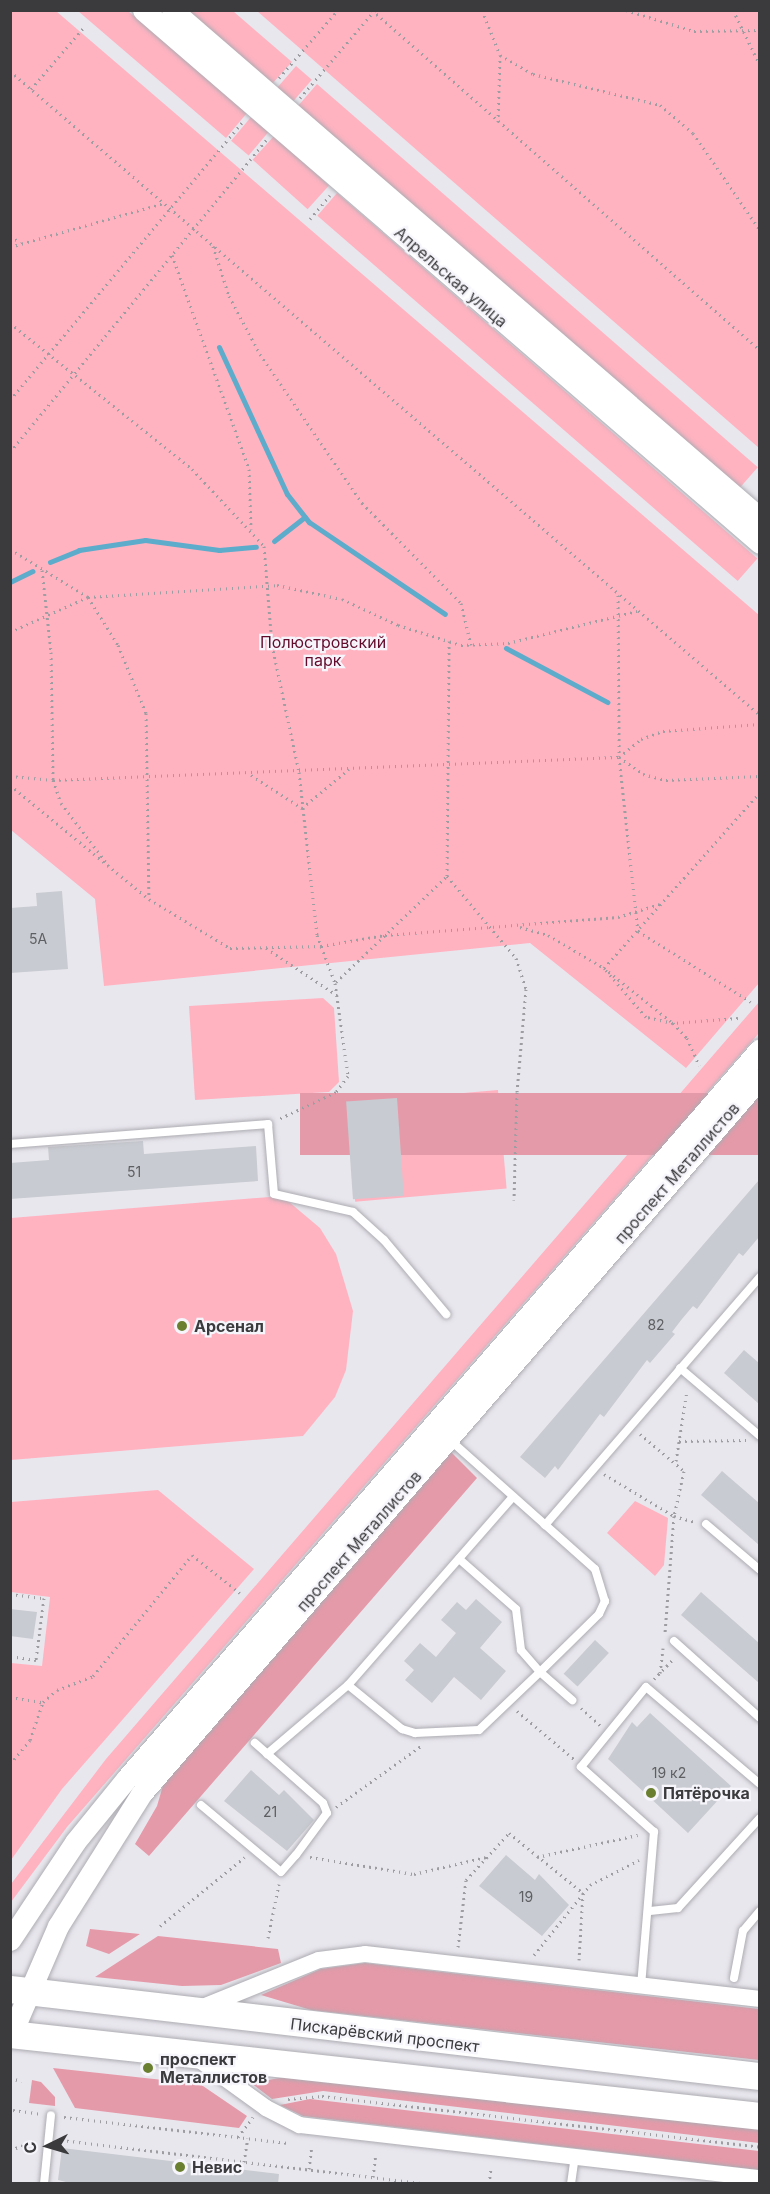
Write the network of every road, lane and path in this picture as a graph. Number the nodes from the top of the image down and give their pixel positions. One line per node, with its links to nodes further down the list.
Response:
1 (143, 10): 20 (street, Апрельская улица)
2 (172, 10): 37 (street, Апрельская улица)
3 (338, 10): 12 (path)
4 (482, 10): 11 (path)
5 (626, 10): 9 (path)
6 (734, 10): 9 (path)
7 (374, 11): 15 (path); 17 (path)
8 (85, 26): 16 (path)
9 (743, 29): 10 (path); 13 (path)
10 (759, 30)
11 (500, 55): 17 (path); 25 (path)
12 (297, 58)
13 (759, 65)
14 (10, 71): 16 (path)
15 (318, 76)
16 (31, 88): 21 (path)
17 (498, 122): 32 (path)
18 (223, 145): 22 (path)
19 (246, 165): 24 (path)
20 (342, 182): 23 (path); 39 (street, Апрельская улица)
21 (164, 203): 22 (path); 27 (path)
22 (171, 209): 24 (path); 33 (path)
23 (310, 219)
24 (194, 228): 28 (path); 30 (path)
25 (759, 230)
26 (10, 236): 27 (path)
27 (20, 242): 29 (path)
28 (212, 244): 43 (path); 50 (path)
29 (10, 247)
30 (172, 255): 34 (path); 38 (path)
31 (10, 323): 33 (path)
32 (759, 350)
33 (50, 352): 34 (path); 35 (path)
34 (77, 374): 36 (path); 38 (path)
35 (10, 400)
36 (10, 452)
37 (759, 518)
38 (251, 530): 42 (path)
39 (759, 543)
40 (10, 549): 41 (path)
41 (42, 569): 44 (path); 46 (path)
42 (268, 585): 44 (path); 49 (path); 56 (path)
43 (618, 595): 45 (path); 47 (path)
44 (88, 597): 46 (path); 59 (path)
45 (637, 611): 47 (path); 51 (path)
46 (48, 614): 48 (path); 61 (path)
47 (617, 617): 50 (path); 53 (path)
48 (10, 632)
49 (449, 641): 50 (path); 54 (path)
50 (471, 645)
51 (759, 715)
52 (759, 724): 53 (path)
53 (619, 757): 54 (path); 60 (path); 69 (path)
54 (447, 763): 55 (path); 66 (path)
55 (350, 768): 56 (path); 64 (path)
56 (299, 772): 57 (path); 64 (path)
57 (249, 774): 59 (path); 64 (path)
58 (10, 776): 61 (path)
59 (146, 776): 61 (path); 67 (path)
60 (759, 776)
61 (53, 780): 65 (path)
62 (10, 785): 65 (path)
63 (759, 792): 68 (path)
64 (302, 808): 74 (path)
65 (112, 870): 67 (path)
66 (447, 876): 71 (path); 73 (path)
67 (148, 899): 75 (path)
68 (660, 904): 69 (path); 72 (path)
69 (636, 914): 70 (path); 72 (path)
70 (517, 926): 71 (path); 76 (path)
71 (493, 928): 73 (path); 87 (path)
72 (638, 931): 76 (path); 79 (path)
73 (386, 935): 74 (path); 77 (path)
74 (321, 946): 75 (path); 77 (path)
75 (265, 947): 78 (path)
76 (604, 968): 81 (path); 81 (path)
77 (335, 983): 78 (path)
78 (337, 995): 85 (path)
79 (751, 1002)
80 (738, 1018): 81 (path)
81 (673, 1023): 83 (path)
82 (759, 1049): 93 (street, проспект Металлистов)
83 (699, 1065)
84 (759, 1078): 93 (street, проспект Металлистов)
85 (268, 1124): 86 (lane); 89 (lane)
86 (10, 1144)
87 (514, 1200)
88 (759, 1277): 90 (lane)
89 (446, 1314)
90 (681, 1368): 91 (lane); 92 (lane)
91 (689, 1376): 94 (lane); 96 (path)
92 (630, 1426): 97 (path); 98 (lane)
93 (441, 1431): 99 (lane); 141 (street, проспект Металлистов); 147 (street, проспект Металлистов)
94 (759, 1436)
95 (748, 1440): 96 (path)
96 (679, 1441): 97 (path)
97 (676, 1461): 100 (path)
98 (594, 1467): 100 (path); 102 (lane)
99 (511, 1499): 102 (lane); 103 (lane)
100 (674, 1516): 101 (path); 111 (path)
101 (706, 1524): 104 (lane)
102 (545, 1525): 110 (lane)
103 (459, 1558): 110 (lane); 112 (lane)
104 (759, 1570)
105 (240, 1593): 116 (path)
106 (10, 1594): 109 (path)
107 (674, 1641): 108 (lane)
108 (683, 1648): 111 (path); 118 (lane)
109 (10, 1656)
110 (540, 1672): 115 (lane); 117 (lane)
111 (660, 1673): 113 (path)
112 (348, 1685): 119 (lane); 122 (lane)
113 (646, 1687): 120 (lane); 125 (lane)
114 (10, 1697): 116 (path)
115 (572, 1700): 120 (path)
116 (43, 1702): 123 (path)
117 (506, 1702): 119 (lane); 124 (path)
118 (759, 1718)
119 (438, 1733): 127 (path)
120 (609, 1733): 124 (lane)
121 (255, 1743): 122 (lane)
122 (267, 1754): 127 (lane)
123 (10, 1764)
124 (581, 1767): 129 (lane)
125 (759, 1784)
126 (201, 1805): 130 (lane)
127 (327, 1813): 132 (lane)
128 (759, 1818): 137 (lane)
129 (654, 1832): 131 (lane); 134 (path)
130 (254, 1849): 135 (lane); 139 (path)
131 (655, 1852): 136 (path); 137 (lane)
132 (296, 1855): 133 (path); 135 (lane)
133 (488, 1856): 134 (path); 142 (path)
134 (537, 1857): 136 (path)
135 (281, 1872): 140 (path)
136 (583, 1893): 143 (path); 144 (path)
137 (650, 1911): 146 (lane)
138 (759, 1911): 145 (lane)
139 (160, 1926)
140 (268, 1938)
141 (10, 1941)
142 (458, 1947)
143 (534, 1955)
144 (579, 1960)
145 (734, 1978)
146 (641, 1986): 148 (street); 149 (street)
147 (19, 1990): 149 (main road, Пискарёвский проспект); 150 (street, проспект Металлистов)
148 (759, 2000)
149 (197, 2010): 152 (main road, Пискарёвский проспект)
150 (11, 2035): 151 (main road)
151 (189, 2052): 155 (street); 158 (main road)
152 (759, 2076)
153 (10, 2079): 154 (path)
154 (22, 2081)
155 (266, 2108): 159 (path); 164 (path); 167 (street)
156 (13, 2110): 157 (path)
157 (51, 2115): 159 (path); 160 (lane)
158 (759, 2116)
159 (238, 2137): 161 (path)
160 (49, 2138): 165 (path); 168 (path); 173 (lane)
161 (248, 2138): 162 (path); 168 (path)
162 (289, 2143)
163 (312, 2146): 170 (path)
164 (759, 2147)
165 (10, 2150)
166 (376, 2154): 171 (path)
167 (575, 2156): 172 (street); 176 (lane)
168 (244, 2162): 170 (path)
169 (491, 2167): 175 (path)
170 (309, 2169): 171 (path)
171 (373, 2177): 174 (path)
172 (759, 2178)
173 (44, 2184)
174 (431, 2184)
175 (489, 2184)
176 (571, 2184)

